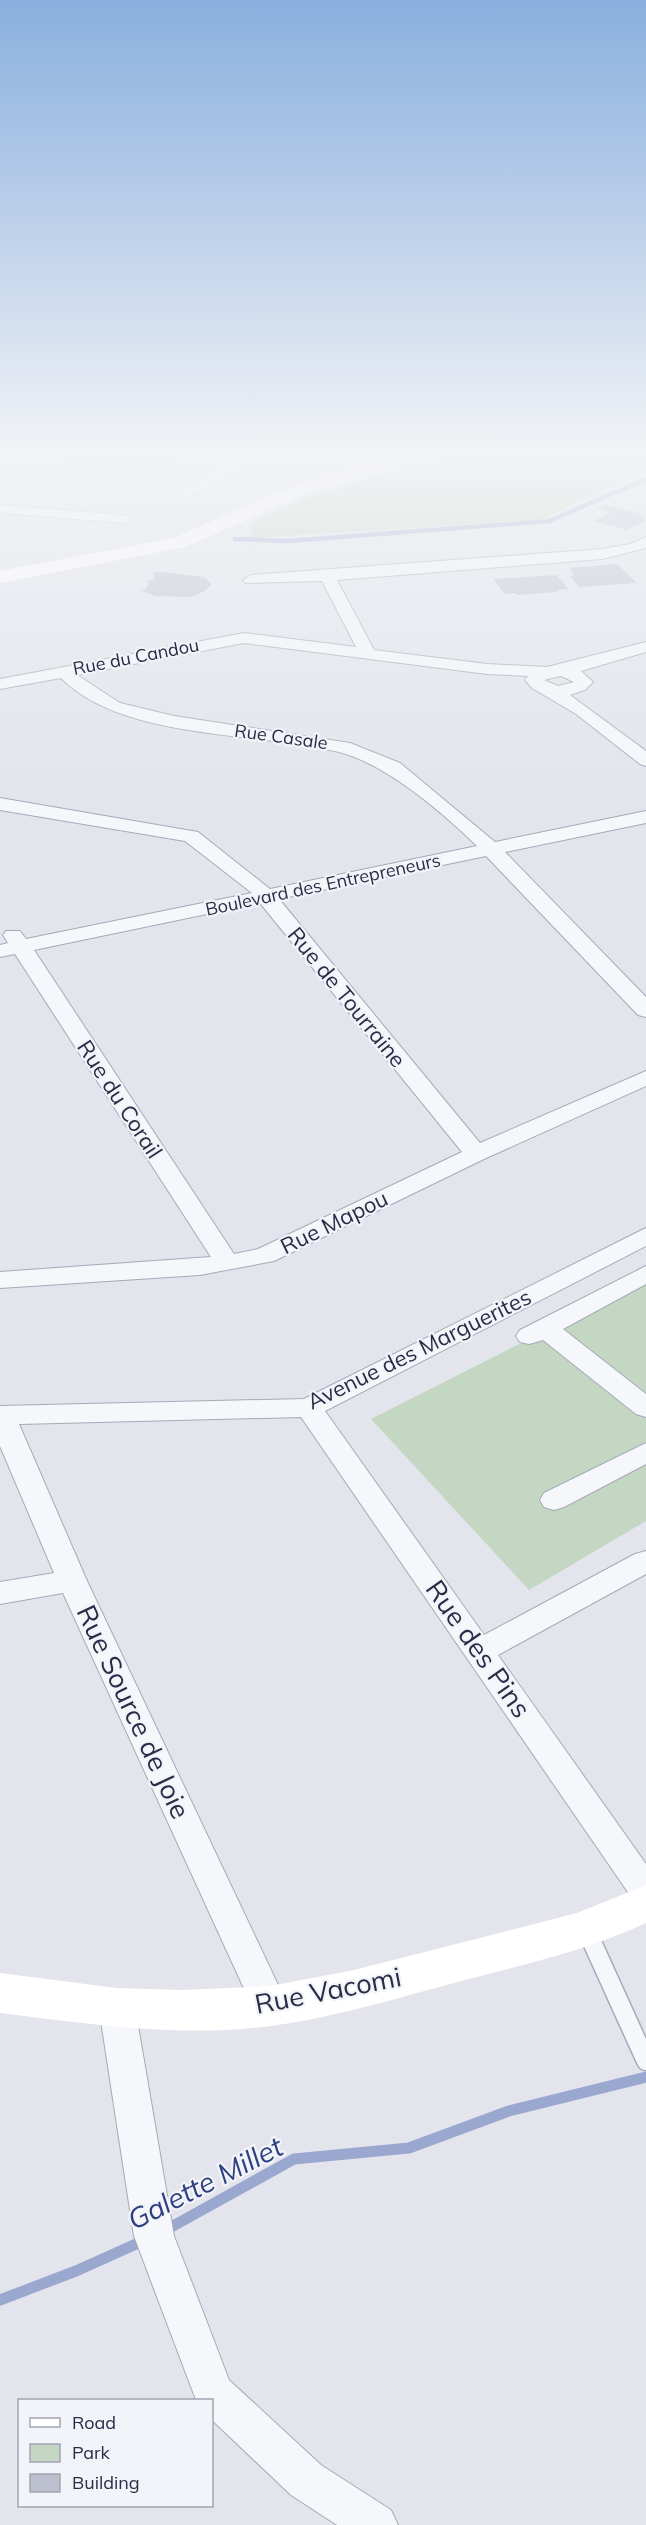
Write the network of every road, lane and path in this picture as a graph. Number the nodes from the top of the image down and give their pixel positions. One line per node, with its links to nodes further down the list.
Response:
1 (27, 572): 4 (main road)
2 (379, 572): 3 (street)
3 (327, 576): 5 (street); 6 (street)
4 (0, 577)
5 (251, 580)
6 (367, 652): 8 (street, Rue du Candou); 9 (street, Rue du Candou)
7 (642, 653): 9 (street); 11 (street)
8 (64, 671): 10 (street, Rue du Candou); 17 (street, Rue Casale)
9 (548, 679): 11 (street); 13 (street)
10 (0, 684)
11 (583, 684): 12 (street)
12 (646, 744)
13 (646, 760)
14 (0, 804): 18 (street, Rue de Tourraine)
15 (646, 806): 17 (street, Boulevard des Entrepreneurs)
16 (646, 817): 17 (street, Boulevard des Entrepreneurs)
17 (487, 845): 18 (street, Boulevard des Entrepreneurs); 20 (street)
18 (262, 892): 19 (street, Boulevard des Entrepreneurs); 22 (street, Rue de Tourraine)
19 (8, 943): 24 (street, Rue du Corail)
20 (646, 1010)
21 (646, 1078): 22 (street, Rue Mapou)
22 (476, 1154): 24 (street, Rue Mapou)
23 (646, 1236): 27 (street, Avenue des Marguerites)
24 (227, 1263): 26 (street, Rue Mapou)
25 (646, 1274): 28 (street)
26 (0, 1280)
27 (309, 1408): 29 (street, Avenue des Marguerites); 35 (street, Rue des Pins)
28 (646, 1408)
29 (1, 1415): 33 (street, Rue Source de Joie)
30 (646, 1452): 31 (street)
31 (554, 1500)
32 (646, 1561): 35 (street)
33 (72, 1581): 34 (street); 40 (street, Rue Source de Joie)
34 (0, 1593)
35 (479, 1652): 36 (street, Rue des Pins)
36 (646, 1891)
37 (646, 1903): 38 (main road, Rue Vacomi)
38 (586, 1930): 40 (main road, Rue Vacomi); 42 (lane)
39 (0, 1993): 41 (main road, Rue Vacomi)
40 (270, 2007): 41 (main road, Rue Vacomi)
41 (117, 2008): 43 (street)
42 (642, 2053)
43 (376, 2525)

